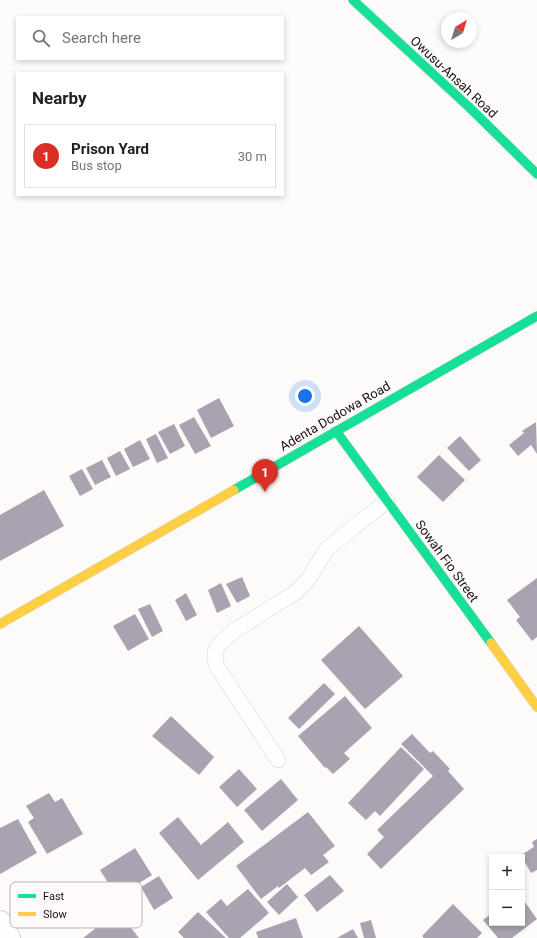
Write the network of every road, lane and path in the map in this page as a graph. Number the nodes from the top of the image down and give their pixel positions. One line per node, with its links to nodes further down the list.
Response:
1 (353, 0): 2 (main road, Owusu-Ansah Road)
2 (537, 174)
3 (537, 316): 4 (main road, Adenta Dodowa Road)
4 (336, 430): 5 (main road, Sowah Fio Street); 6 (main road, Adenta Dodowa Road)
5 (387, 501): 7 (main road, Sowah Fio Street); 8 (lane)
6 (0, 624)
7 (537, 707)
8 (278, 760)
9 (0, 922): 10 (street)
10 (9, 938)

